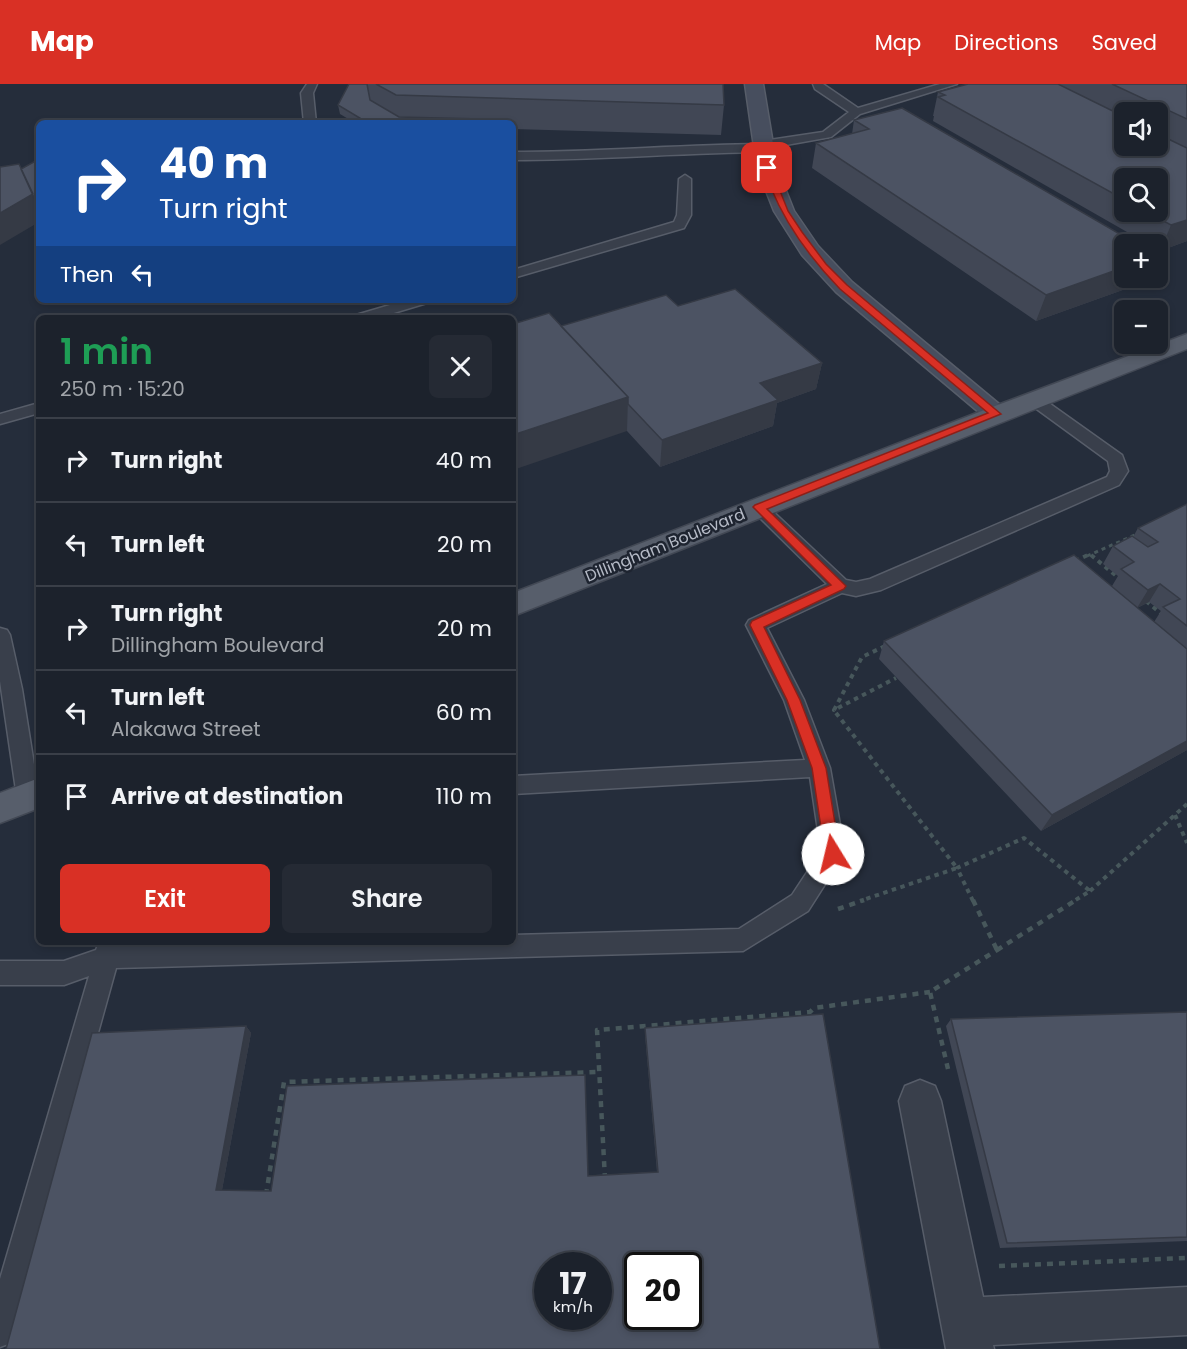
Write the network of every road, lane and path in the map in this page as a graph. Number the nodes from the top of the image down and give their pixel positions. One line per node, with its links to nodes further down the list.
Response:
1 (312, 84): 6 (lane)
2 (754, 84): 7 (main road)
3 (818, 84): 5 (lane)
4 (952, 84): 5 (lane)
5 (856, 112): 7 (lane)
6 (310, 120)
7 (763, 147): 8 (lane); 16 (main road)
8 (516, 156)
9 (685, 179): 10 (lane)
10 (516, 273)
11 (412, 303): 12 (lane)
12 (371, 315)
13 (1187, 341): 14 (main road, Dillingham Boulevard)
14 (1033, 399): 16 (main road, Dillingham Boulevard); 23 (lane)
15 (36, 409): 17 (lane)
16 (996, 414): 18 (main road, Dillingham Boulevard)
17 (0, 419)
18 (759, 507): 23 (lane); 25 (main road, Dillingham Boulevard)
19 (1144, 531): 20 (path)
20 (1091, 554): 21 (path); 22 (path)
21 (1069, 564)
22 (1126, 584)
23 (840, 586): 31 (lane)
24 (1143, 598): 26 (path)
25 (516, 604)
26 (1170, 620)
27 (0, 635): 33 (lane)
28 (894, 642): 30 (path)
29 (896, 678): 30 (path)
30 (834, 710): 37 (path)
31 (819, 768): 32 (lane); 40 (lane)
32 (516, 785)
33 (22, 800)
34 (1187, 804): 35 (path)
35 (1175, 815): 36 (path); 38 (path)
36 (1187, 843)
37 (957, 868): 38 (path); 39 (path); 43 (path)
38 (1090, 891): 43 (path)
39 (835, 910)
40 (516, 944)
41 (426, 945): 42 (lane)
42 (110, 950): 44 (lane); 55 (lane)
43 (998, 950): 45 (path)
44 (0, 974)
45 (930, 992): 47 (path); 48 (path)
46 (946, 1026): 47 (path)
47 (938, 1027): 49 (path)
48 (598, 1072): 50 (path); 51 (path)
49 (934, 1087): 56 (street)
50 (605, 1180)
51 (266, 1196)
52 (1187, 1258): 53 (path)
53 (993, 1266)
54 (1187, 1311): 56 (street)
55 (0, 1332)
56 (967, 1335)

